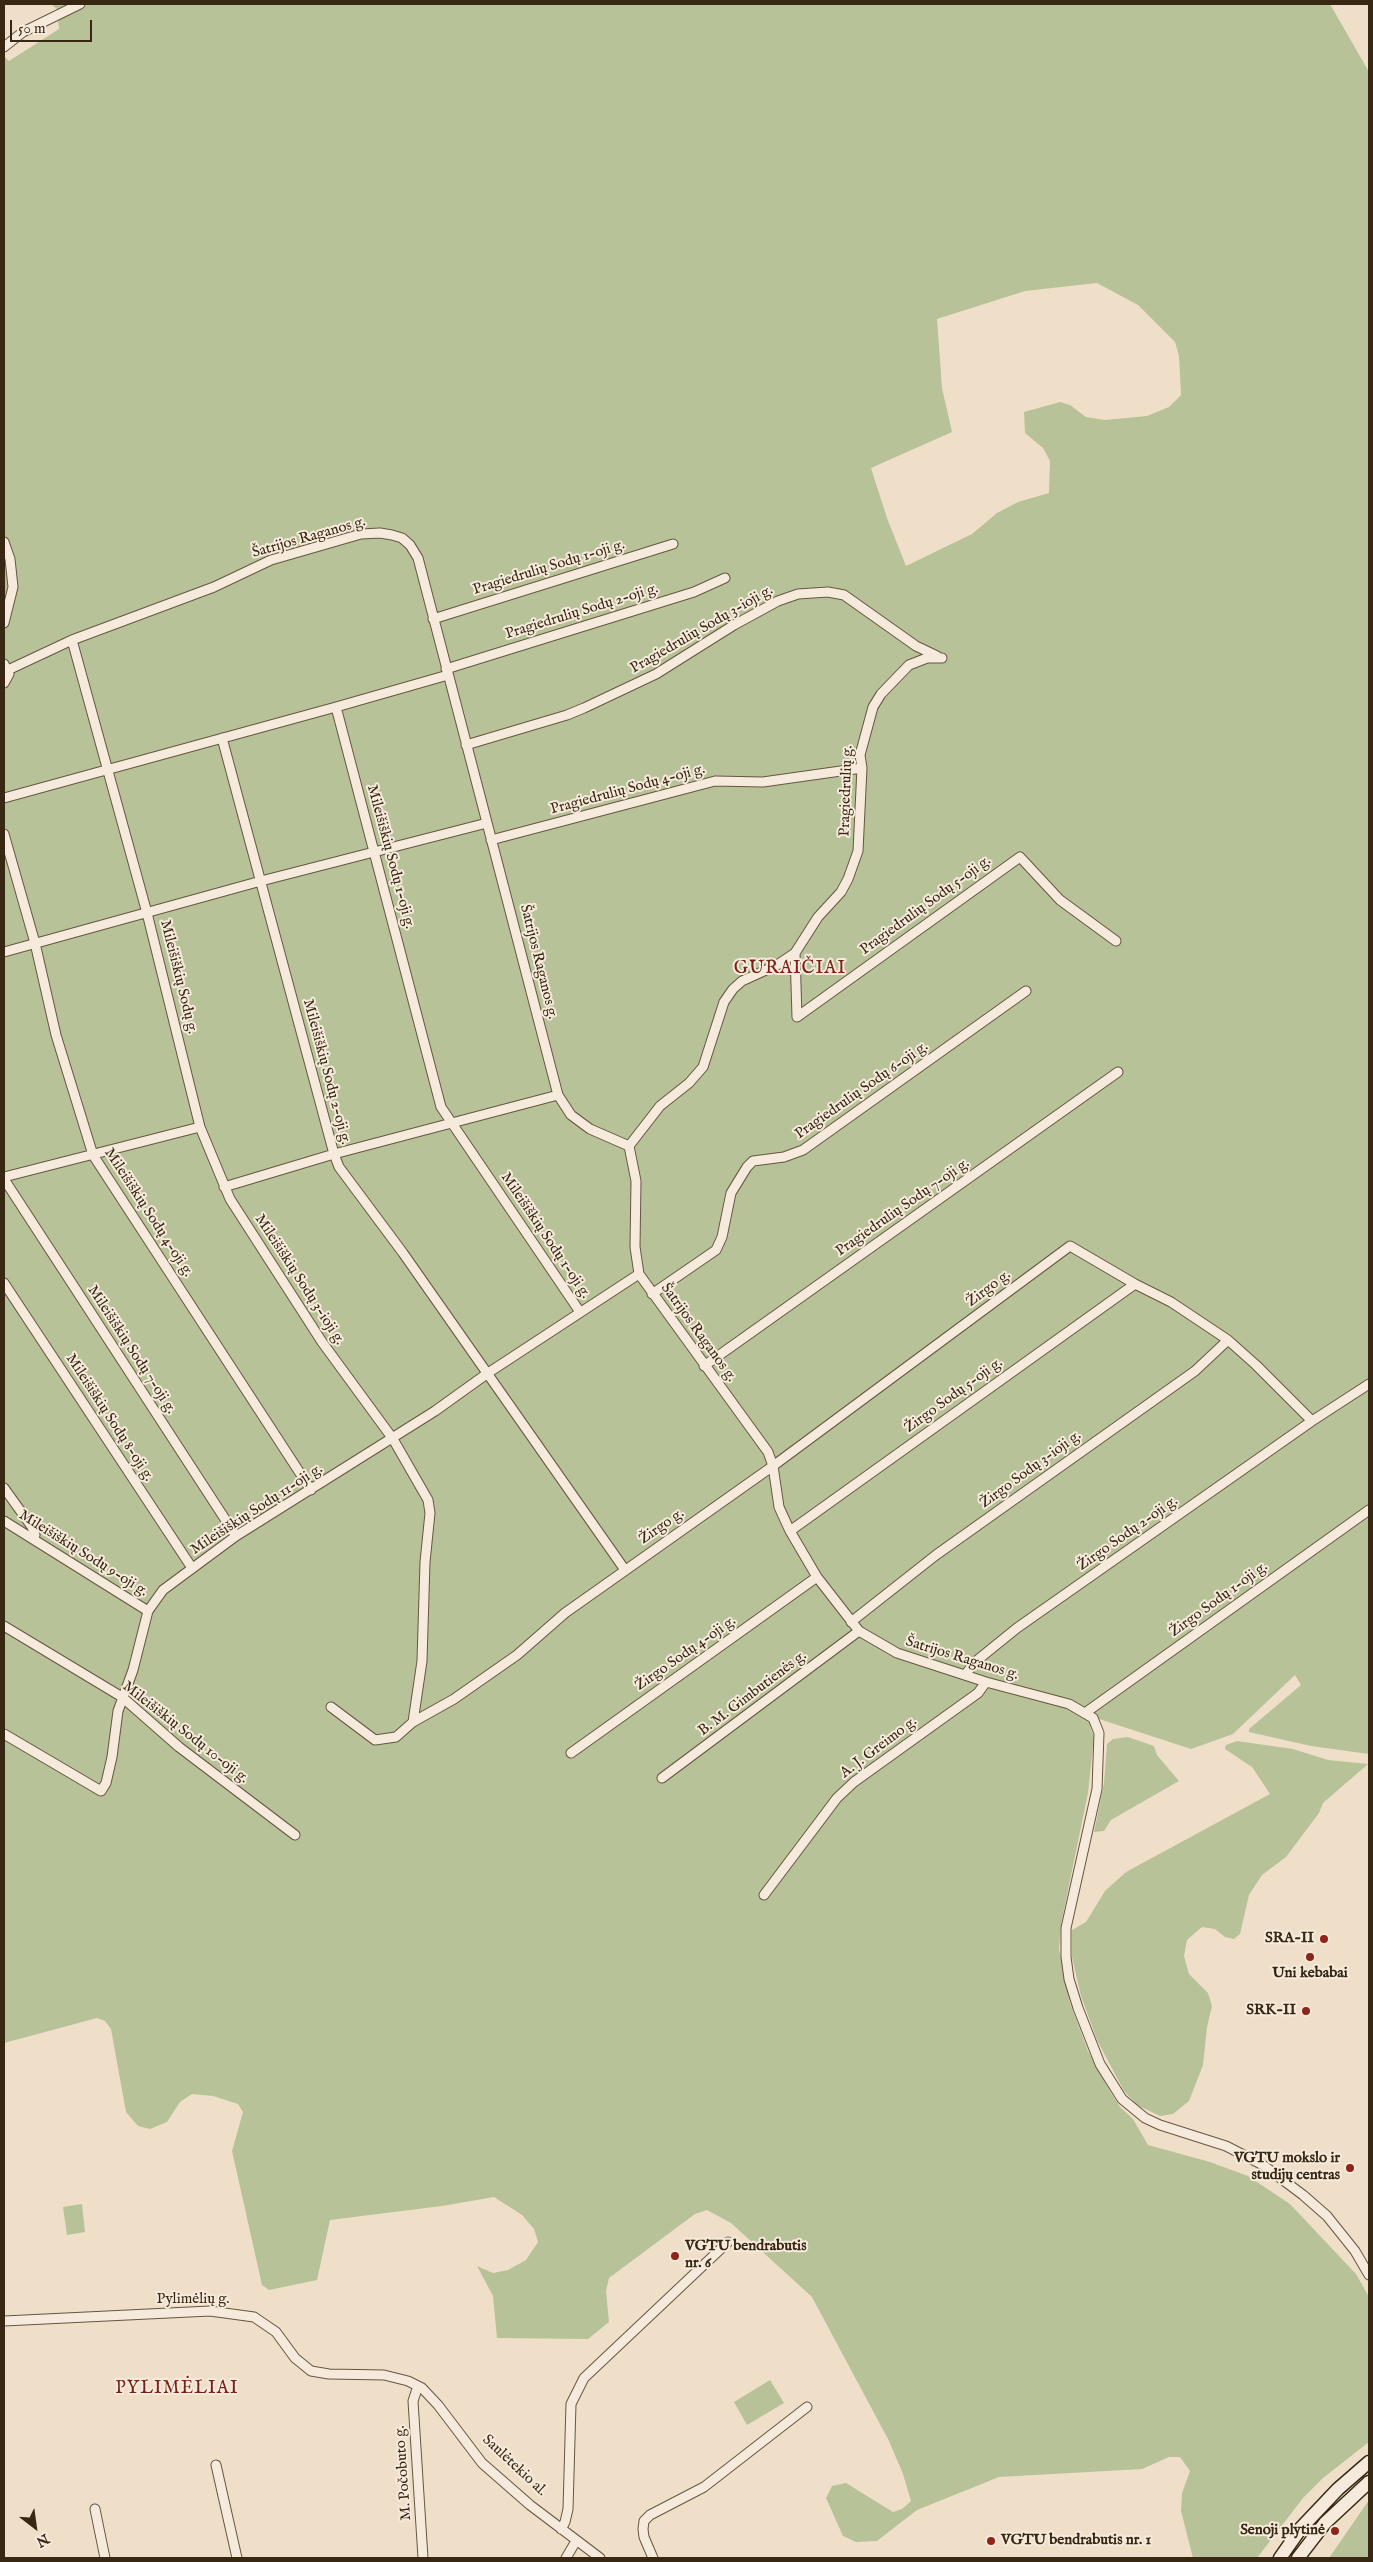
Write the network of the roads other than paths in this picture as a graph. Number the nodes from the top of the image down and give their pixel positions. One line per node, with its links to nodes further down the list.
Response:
1 (80, 4): 2 (street)
2 (4, 47)
3 (4, 542): 7 (street)
4 (673, 544): 6 (street, Pragiedrulių Sodų 1-oji g.)
5 (725, 578): 11 (street, Pragiedrulių Sodų 2-oji g.)
6 (433, 619): 8 (street, Šatrijos Raganos g.); 11 (street, Šatrijos Raganos g.)
7 (4, 623)
8 (72, 640): 10 (street, Šatrijos Raganos g.); 16 (street, Mileišiškių Sodų g.)
9 (942, 658): 15 (street, Pragiedrulių Sodų 3-ioji g.); 17 (street, Pragiedrulių g.)
10 (6, 667): 12 (street)
11 (447, 672): 13 (street, Pragiedrulių Sodų 2-oji g.); 15 (street, Šatrijos Raganos g.)
12 (4, 684)
13 (336, 706): 14 (street); 22 (street, Mileišiškių Sodų 1-oji g.)
14 (222, 738): 16 (street); 23 (street, Mileišiškių Sodų 2-oji g.)
15 (466, 744): 19 (street, Šatrijos Raganos g.)
16 (108, 767): 18 (street); 24 (street, Mileišiškių Sodų g.)
17 (862, 768): 21 (street, Pragiedrulių Sodų 4-oji g.); 28 (street, Pragiedrulių g.)
18 (4, 798)
19 (486, 823): 21 (street, Šatrijos Raganos g.); 22 (street)
20 (4, 834): 26 (street, Mileišiškių Sodų 4-oji g.)
21 (491, 840): 31 (street, Šatrijos Raganos g.)
22 (375, 852): 23 (street); 32 (street, Mileišiškių Sodų 1-oji g.)
23 (261, 881): 24 (street); 35 (street, Mileišiškių Sodų 2-oji g.)
24 (147, 913): 26 (street); 33 (street, Mileišiškių Sodų g.)
25 (1116, 941): 28 (street, Pragiedrulių Sodų 5-oji g.)
26 (35, 944): 27 (street); 36 (street, Mileišiškių Sodų 4-oji g.)
27 (4, 952)
28 (795, 953): 34 (street, Pragiedrulių g.)
29 (1026, 991): 42 (street, Pragiedrulių Sodų 6-oji g.)
30 (1118, 1072): 45 (street, Pragiedrulių Sodų 7-oji g.)
31 (558, 1096): 32 (street); 34 (street, Šatrijos Raganos g.)
32 (451, 1122): 35 (street); 43 (street, Mileišiškių Sodų 1-oji g.)
33 (200, 1127): 36 (street); 38 (street, Mileišiškių Sodų 3-ioji g.)
34 (629, 1146): 39 (street, Šatrijos Raganos g.)
35 (334, 1154): 38 (street); 46 (street, Mileišiškių Sodų 2-oji g.)
36 (93, 1155): 37 (street); 52 (street, Mileišiškių Sodų 4-oji g.)
37 (4, 1178): 56 (street, Mileišiškių Sodų 7-oji g.)
38 (224, 1188): 49 (street, Mileišiškių Sodų 3-ioji g.)
39 (639, 1274): 42 (street, Šatrijos Raganos g.); 43 (street, Mileišiškių Sodų 11-oji g.)
40 (4, 1283): 58 (street, Mileišiškių Sodų 8-oji g.)
41 (1135, 1284): 44 (street, Žirgo g.); 50 (street, Žirgo g.); 55 (street, Žirgo Sodų 5-oji g.)
42 (652, 1294): 45 (street, Šatrijos Raganos g.)
43 (580, 1312): 46 (street, Mileišiškių Sodų 11-oji g.)
44 (1228, 1340): 48 (street, Žirgo g.); 62 (street, Žirgo Sodų 3-ioji g.)
45 (704, 1366): 50 (street, Šatrijos Raganos g.)
46 (488, 1373): 49 (street, Mileišiškių Sodų 11-oji g.); 59 (street)
47 (1369, 1384): 48 (street)
48 (1312, 1421): 65 (street, Žirgo Sodų 2-oji g.)
49 (393, 1439): 52 (street, Mileišiškių Sodų 11-oji g.); 70 (street)
50 (773, 1466): 55 (street, Šatrijos Raganos g.); 59 (street, Žirgo g.)
51 (4, 1488): 57 (street)
52 (311, 1490): 56 (street, Mileišiškių Sodų 11-oji g.)
53 (1369, 1510): 69 (street, Žirgo Sodų 1-oji g.)
54 (4, 1521): 57 (street, Mileišiškių Sodų 9-oji g.)
55 (790, 1531): 60 (street, Šatrijos Raganos g.)
56 (236, 1536): 58 (street, Mileišiškių Sodų 11-oji g.)
57 (33, 1538): 61 (street, Mileišiškių Sodų 9-oji g.)
58 (192, 1568): 61 (street, Mileišiškių Sodų 11-oji g.)
59 (625, 1570): 70 (street, Žirgo g.)
60 (817, 1578): 62 (street, Šatrijos Raganos g.); 72 (street, Žirgo Sodų 4-oji g.)
61 (148, 1611): 67 (street, Mileišiškių Sodų 11-oji g.)
62 (851, 1622): 64 (street, Šatrijos Raganos g.)
63 (4, 1626): 67 (street, Mileišiškių Sodų 10-oji g.)
64 (859, 1631): 65 (street, Šatrijos Raganos g.); 73 (street, B. M. Gimbutienės g.)
65 (965, 1675): 66 (street, Šatrijos Raganos g.)
66 (986, 1682): 69 (street, Šatrijos Raganos g.); 75 (street, A. J. Greimo g.)
67 (122, 1697): 71 (street, Mileišiškių Sodų 11-oji g.); 74 (street, Mileišiškių Sodų 10-oji g.)
68 (331, 1707): 70 (street, Žirgo g.)
69 (1085, 1713): 77 (street, Šatrijos Raganos g.)
70 (413, 1722)
71 (4, 1734)
72 (571, 1753)
73 (662, 1778)
74 (295, 1835)
75 (764, 1895)
76 (728, 2242): 85 (street)
77 (1369, 2275)
78 (4, 2321): 79 (street, Pylimėlių g.)
79 (418, 2386): 85 (street, Saulėtekio al.); 89 (street, M. Počobuto g.)
80 (807, 2407): 92 (street)
81 (1369, 2462): 93 (main road)
82 (216, 2465): 88 (street)
83 (1369, 2482): 94 (main road)
84 (95, 2509): 87 (street)
85 (561, 2528): 86 (street, Saulėtekio al.)
86 (576, 2541): 90 (street); 91 (street, Saulėtekio al.)
87 (105, 2558)
88 (237, 2558)
89 (423, 2558)
90 (566, 2558)
91 (600, 2558)
92 (653, 2558)
93 (1280, 2558)
94 (1298, 2558)

